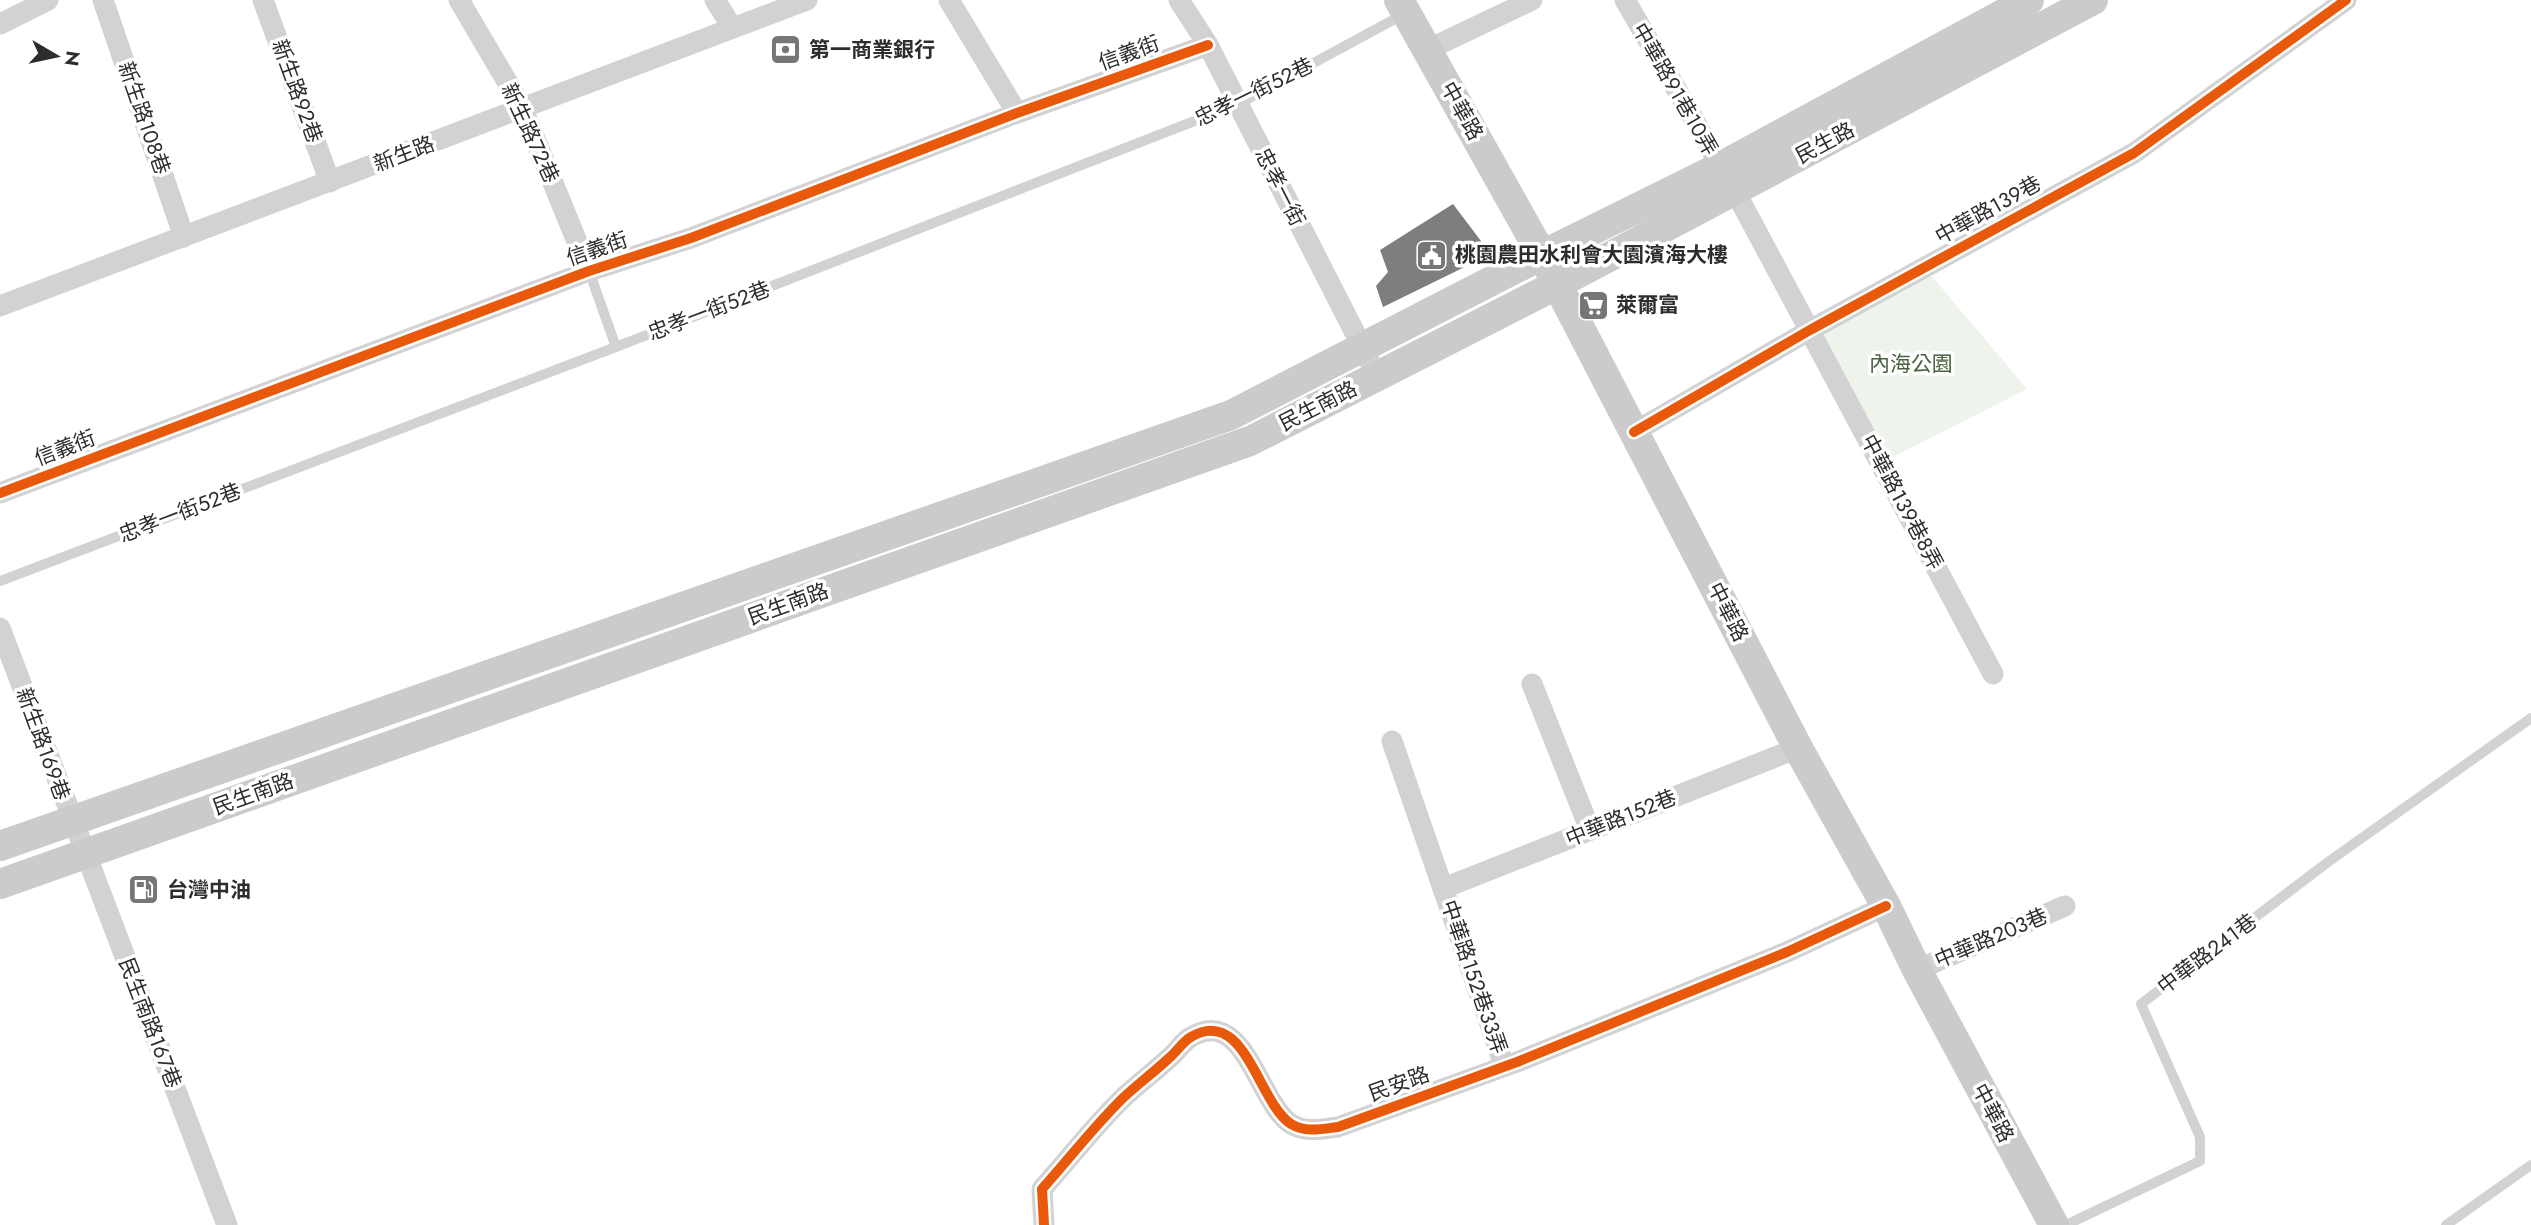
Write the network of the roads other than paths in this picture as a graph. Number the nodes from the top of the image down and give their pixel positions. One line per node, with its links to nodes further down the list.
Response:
1 (48, 0): 15 (street)
2 (103, 0): 24 (street, 新生路108巷)
3 (263, 0): 23 (street, 新生路92巷)
4 (459, 0): 20 (street, 新生路72巷)
5 (715, 0): 16 (street)
6 (807, 0): 16 (street, 新生路)
7 (949, 0): 21 (street)
8 (1179, 0): 17 (street, 忠孝一街)
9 (1532, 0): 18 (street)
10 (1625, 0): 22 (street, 中華路91巷10弄)
11 (2029, 0): 22 (main road, 民生路)
12 (2093, 0): 22 (main road, 民生路)
13 (2346, 0): 29 (street, 中華路139巷)
14 (1403, 6): 18 (main road, 中華路); 19 (lane, 忠孝一街52巷)
15 (0, 24)
16 (732, 27): 20 (street, 新生路)
17 (1208, 45): 19 (street, 忠孝一街); 21 (street, 信義街)
18 (1427, 50): 25 (main road, 中華路)
19 (1238, 104): 30 (lane, 忠孝一街52巷); 31 (street, 忠孝一街)
20 (522, 107): 23 (street, 新生路); 26 (street, 新生路72巷)
21 (1017, 113): 26 (street, 信義街)
22 (1727, 179): 25 (main road, 民生路); 27 (main road, 民生路); 29 (street, 中華路91巷10弄)
23 (330, 182): 24 (street, 新生路)
24 (184, 237): 28 (street, 新生路)
25 (1542, 255): 27 (main road, 中華路); 31 (main road, 民生南路)
26 (589, 271): 30 (lane); 34 (street, 信義街)
27 (1558, 285): 32 (main road, 民生南路); 33 (main road, 中華路)
28 (0, 306)
29 (1810, 330): 33 (street, 中華路139巷); 37 (street, 中華路139巷8弄)
30 (616, 347): 35 (lane, 忠孝一街52巷)
31 (1363, 347): 32 (street, 忠孝一街); 42 (main road, 民生南路)
32 (1377, 376): 45 (main road, 民生南路)
33 (1634, 432): 41 (main road, 中華路)
34 (0, 493)
35 (0, 581)
36 (0, 628): 42 (street, 新生路169巷)
37 (1993, 674)
38 (1532, 684): 43 (street)
39 (2531, 718): 56 (lane, 中華路241巷)
40 (1392, 741): 47 (street, 中華路152巷33弄)
41 (1798, 748): 43 (street, 中華路152巷); 48 (main road, 中華路)
42 (72, 820): 44 (main road, 民生南路); 45 (street, 民生南路167巷)
43 (1590, 830): 47 (street, 中華路152巷)
44 (0, 846)
45 (85, 853): 46 (main road, 民生南路); 53 (street, 民生南路167巷)
46 (0, 884)
47 (1444, 888): 51 (street, 中華路152巷33弄)
48 (1886, 906): 50 (main road, 中華路); 51 (street, 民安路)
49 (2065, 906): 50 (street, 中華路203巷)
50 (1917, 970): 55 (main road, 中華路)
51 (1504, 1065): 54 (street, 民安路)
52 (2531, 1165): 57 (lane)
53 (227, 1225)
54 (1044, 1225)
55 (2054, 1225)
56 (2066, 1225)
57 (2445, 1225)

